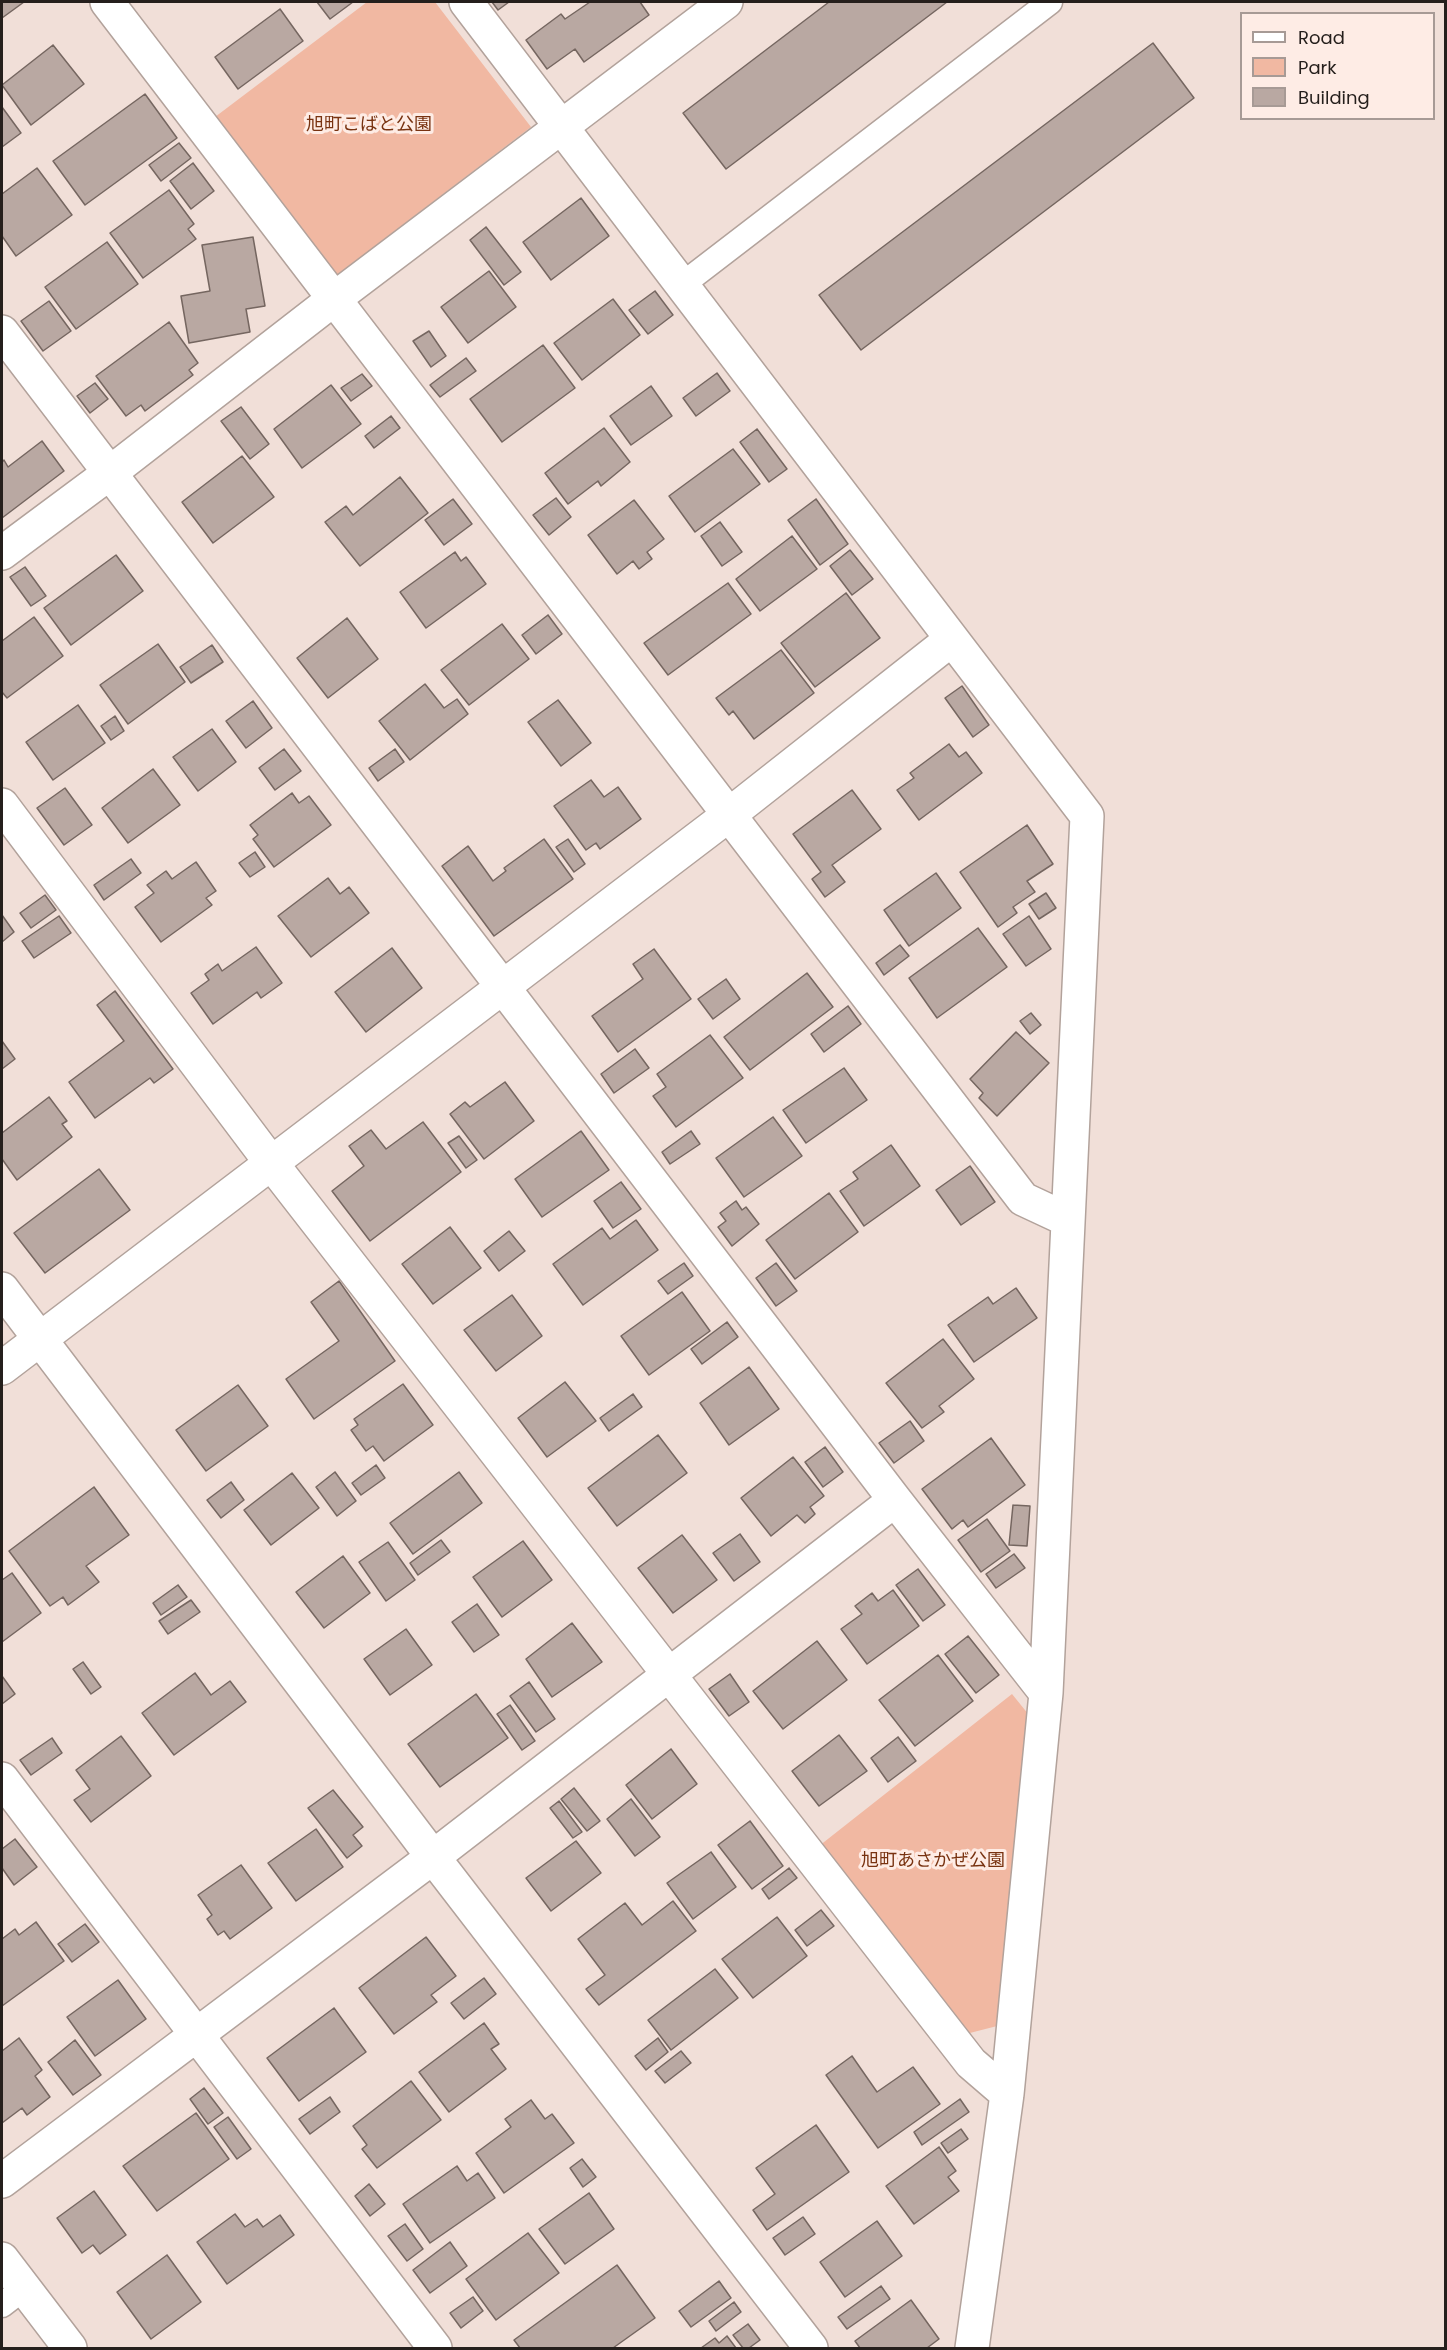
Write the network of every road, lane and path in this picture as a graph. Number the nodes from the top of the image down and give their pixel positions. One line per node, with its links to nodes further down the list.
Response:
1 (107, 2): 7 (street)
2 (465, 2): 5 (street)
3 (726, 2): 5 (street)
4 (1050, 2): 6 (lane)
5 (560, 126): 6 (street); 7 (street)
6 (682, 284): 11 (street)
7 (334, 299): 9 (street); 13 (street)
8 (2, 332): 9 (street)
9 (111, 472): 10 (street); 14 (street)
10 (2, 553)
11 (952, 639): 13 (street); 16 (street)
12 (2, 805): 15 (street)
13 (730, 814): 14 (street); 16 (street)
14 (502, 986): 15 (street); 20 (street)
15 (272, 1164): 18 (street); 21 (street)
16 (1068, 1220): 22 (street)
17 (2, 1289): 18 (street)
18 (40, 1338): 19 (street); 24 (street)
19 (2, 1368)
20 (895, 1500): 21 (street); 22 (street)
21 (668, 1674): 24 (street); 26 (street)
22 (1046, 1693): 26 (street)
23 (2, 1779): 25 (street)
24 (433, 1857): 25 (street); 32 (street)
25 (197, 2035): 27 (street); 31 (street)
26 (1007, 2094): 33 (street)
27 (2, 2181)
28 (2, 2259): 29 (street)
29 (13, 2297): 30 (street)
30 (70, 2349)
31 (435, 2349)
32 (811, 2349)
33 (972, 2349)

